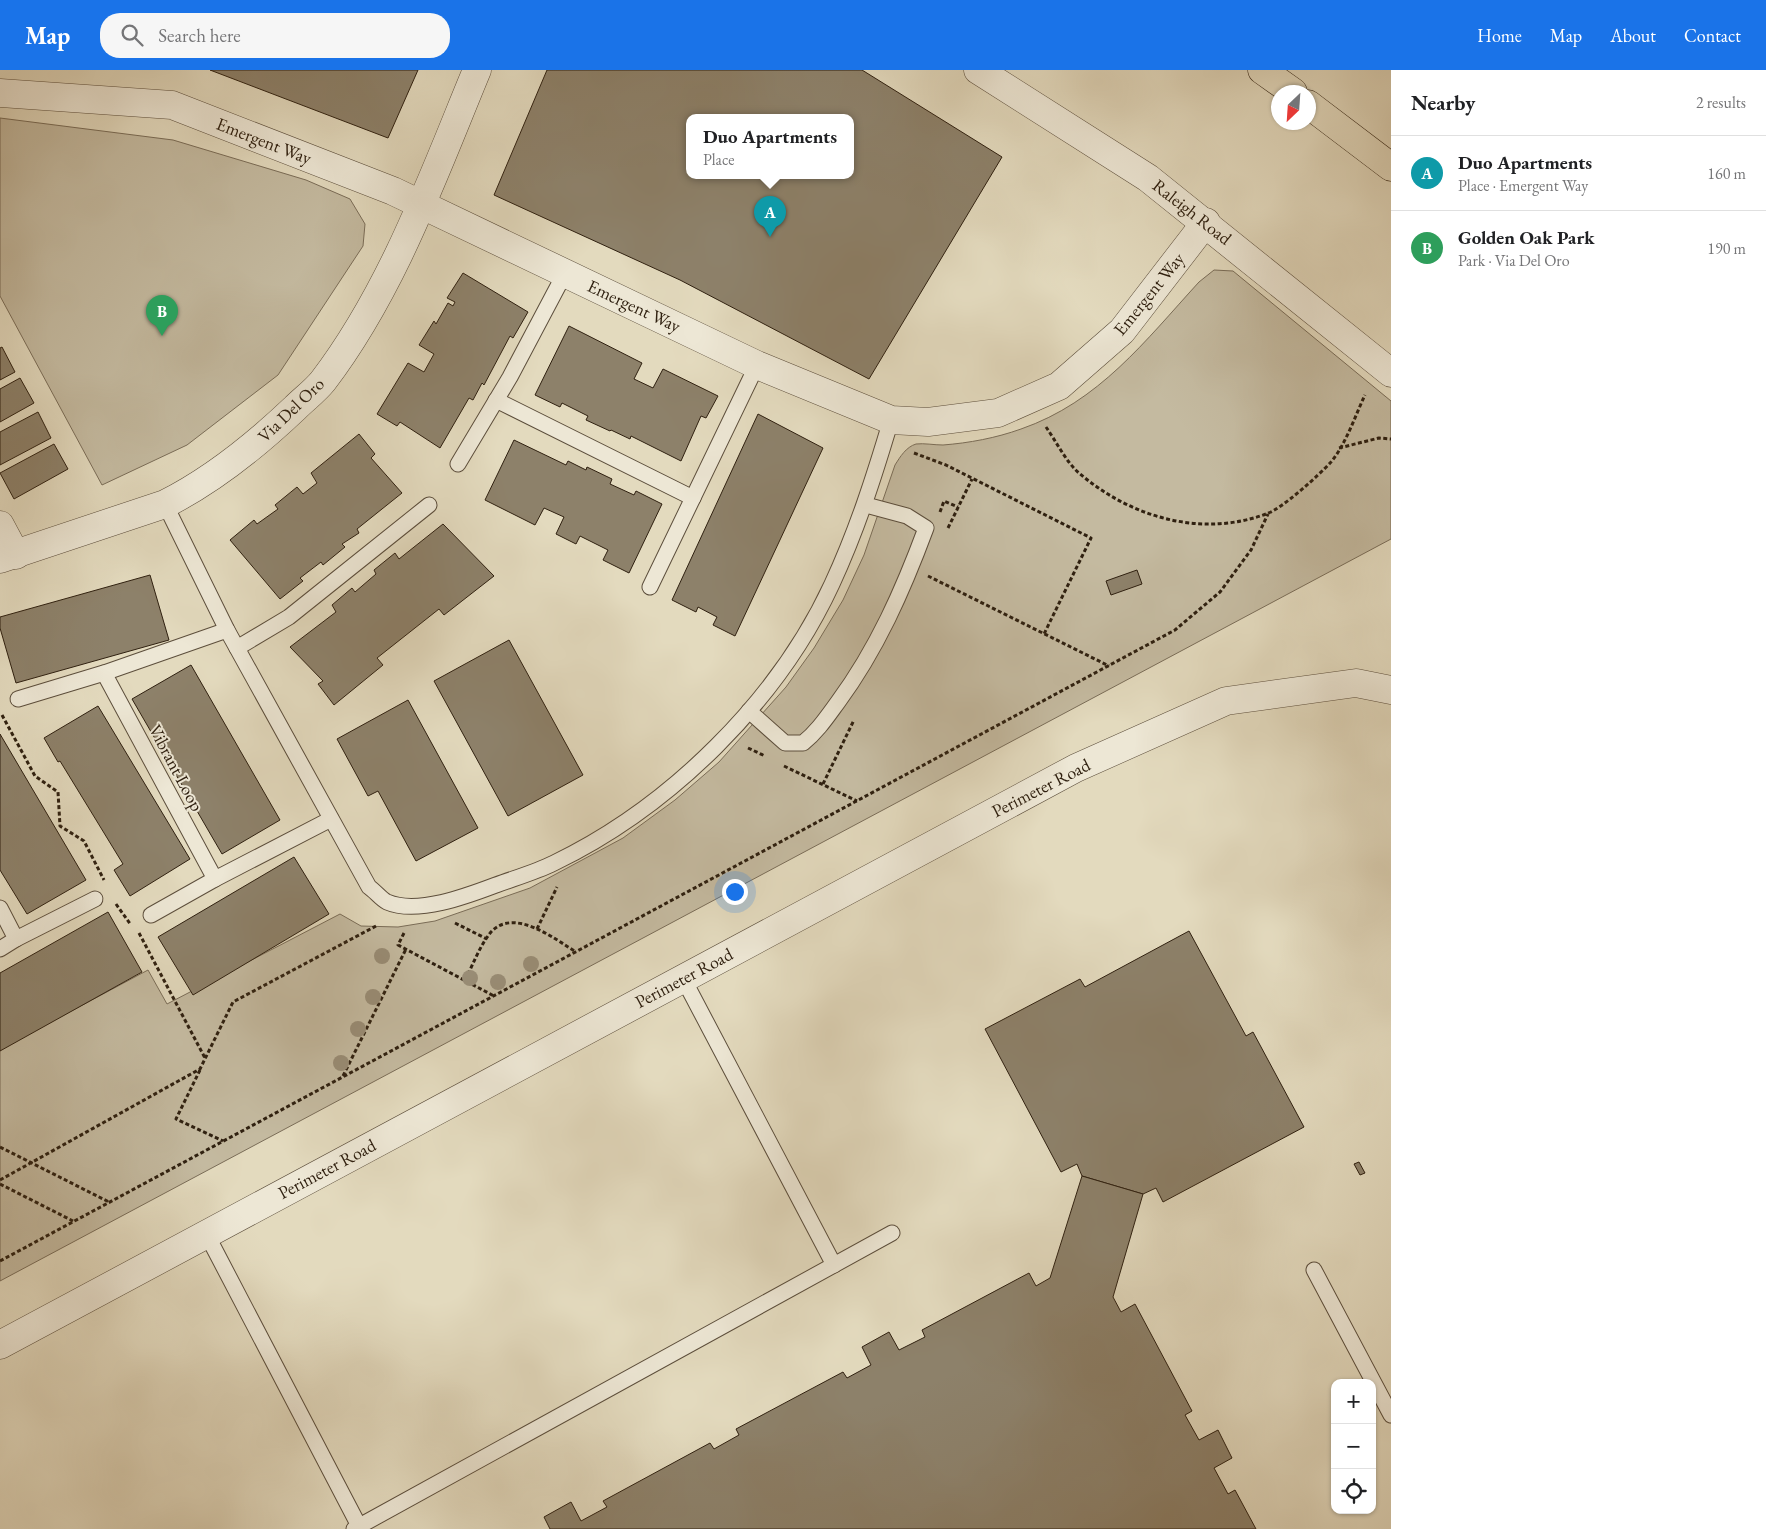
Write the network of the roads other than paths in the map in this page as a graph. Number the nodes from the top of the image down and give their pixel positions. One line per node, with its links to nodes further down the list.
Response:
1 (477, 70): 8 (street, Via Del Oro)
2 (978, 70): 9 (street, Raleigh Road)
3 (1262, 70): 4 (highway)
4 (1283, 85)
5 (0, 93): 8 (street, Emergent Way)
6 (1316, 110): 7 (highway)
7 (1391, 168)
8 (421, 204): 10 (street, Emergent Way); 17 (street, Via Del Oro)
9 (1206, 222): 12 (street, Raleigh Road); 14 (street, Emergent Way)
10 (565, 273): 11 (street, Emergent Way); 13 (lane)
11 (757, 365): 14 (street, Emergent Way); 16 (lane)
12 (1391, 373)
13 (496, 400): 15 (lane); 16 (lane)
14 (891, 420): 19 (lane)
15 (458, 464)
16 (693, 498): 22 (lane)
17 (165, 504): 21 (street, Via Del Oro); 23 (lane)
18 (428, 505): 24 (lane)
19 (866, 505): 28 (lane); 28 (lane)
20 (0, 525): 21 (street)
21 (8, 557)
22 (650, 588)
23 (227, 630): 24 (lane); 25 (lane)
24 (237, 648): 29 (lane)
25 (104, 673): 27 (lane); 30 (lane, Vibrant Loop)
26 (1391, 690): 36 (street, Perimeter Road)
27 (18, 699)
28 (749, 711): 29 (lane)
29 (331, 819): 30 (lane)
30 (215, 879): 33 (lane)
31 (96, 899): 34 (lane)
32 (0, 908): 34 (lane)
33 (151, 915)
34 (16, 939): 35 (lane)
35 (0, 949)
36 (683, 978): 38 (street, Perimeter Road); 39 (lane)
37 (892, 1233): 39 (lane)
38 (206, 1234): 41 (street, Perimeter Road); 43 (lane)
39 (834, 1265): 43 (lane)
40 (1314, 1270): 42 (lane)
41 (0, 1345)
42 (1391, 1415)
43 (356, 1528)

